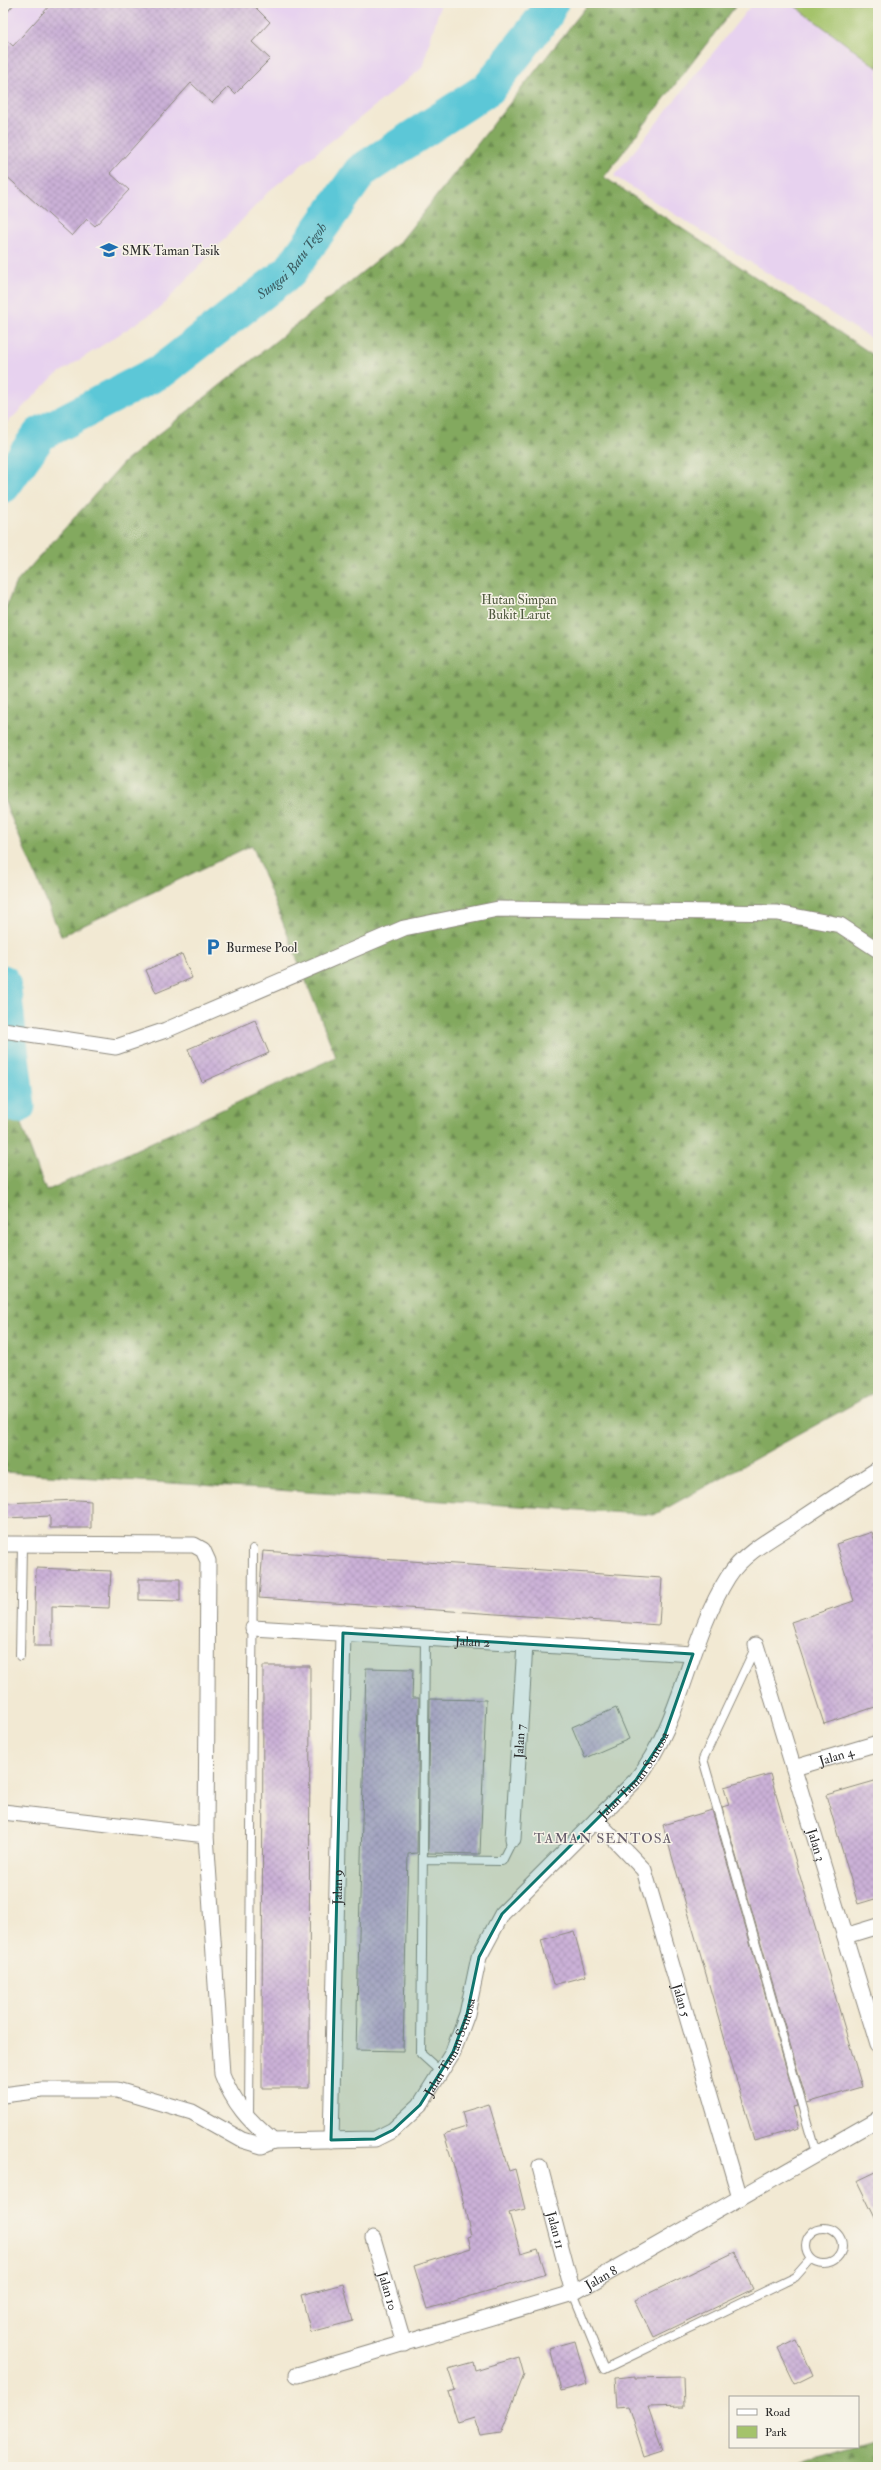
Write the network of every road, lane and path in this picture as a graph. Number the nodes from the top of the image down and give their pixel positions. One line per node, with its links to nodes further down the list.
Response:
1 (9, 3): 2 (lane)
2 (3, 10)
3 (878, 950): 4 (street)
4 (3, 1030)
5 (878, 1468): 14 (street, Jalan Taman Sentosa)
6 (3, 1544): 7 (street)
7 (22, 1545): 15 (lane); 20 (street)
8 (253, 1550): 9 (lane)
9 (253, 1628): 10 (street, Jalan 2); 29 (lane)
10 (343, 1633): 11 (street, Jalan 2); 30 (street, Jalan 9)
11 (425, 1638): 12 (street, Jalan 2); 22 (lane)
12 (525, 1644): 14 (street, Jalan 2); 21 (street, Jalan 7)
13 (756, 1645): 17 (street, Jalan 3); 32 (lane)
14 (693, 1654): 19 (street, Jalan Taman Sentosa)
15 (20, 1656)
16 (878, 1743): 17 (street, Jalan 4)
17 (794, 1768): 24 (street, Jalan 3)
18 (3, 1812): 20 (street)
19 (596, 1820): 26 (street, Jalan Taman Sentosa); 34 (street, Jalan 5)
20 (206, 1835): 29 (street)
21 (513, 1839): 22 (lane)
22 (423, 1860): 26 (lane)
23 (878, 1926): 24 (street)
24 (845, 1936): 25 (street, Jalan 3)
25 (878, 2045)
26 (442, 2073): 30 (street, Jalan Taman Sentosa)
27 (3, 2095): 31 (street, Jalan Taman Sentosa)
28 (878, 2119): 32 (street, Jalan 8)
29 (249, 2121): 31 (street)
30 (331, 2140): 31 (street, Jalan Taman Sentosa)
31 (273, 2141)
32 (816, 2154): 34 (street, Jalan 8)
33 (540, 2167): 37 (street, Jalan 11)
34 (740, 2198): 37 (street, Jalan 8)
35 (373, 2238): 38 (street, Jalan 10)
36 (811, 2259): 36 (lane); 37 (lane)
37 (573, 2293): 38 (street, Jalan 8)
38 (404, 2344): 39 (street, Jalan 8)
39 (297, 2375)

